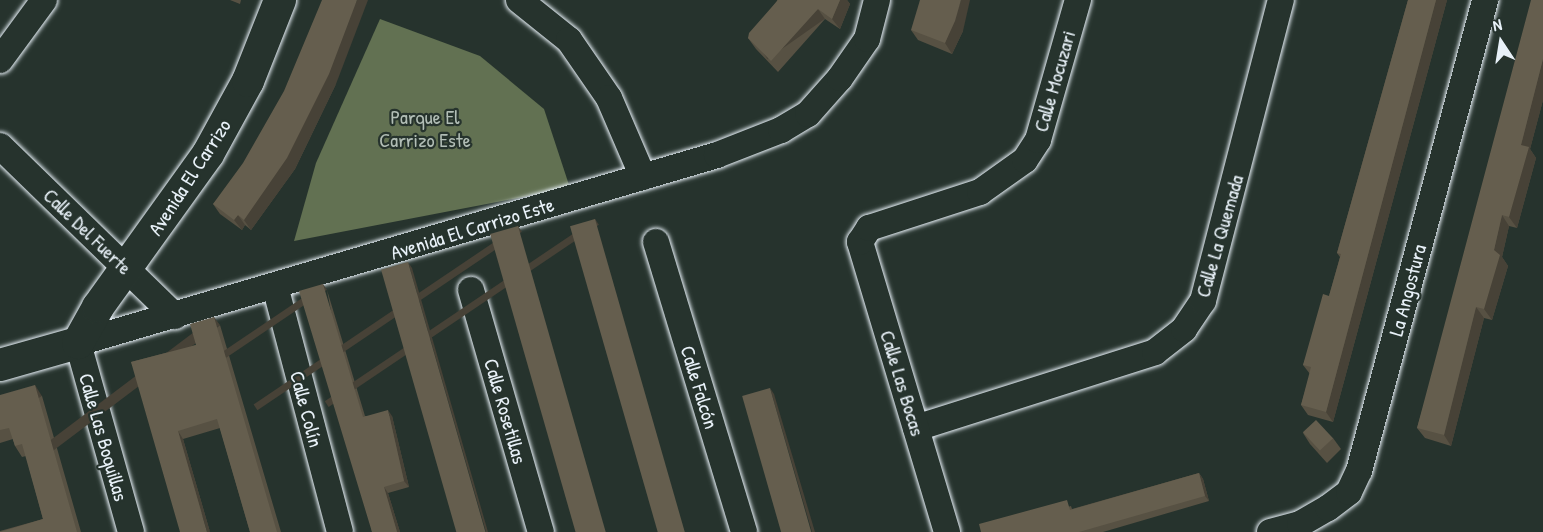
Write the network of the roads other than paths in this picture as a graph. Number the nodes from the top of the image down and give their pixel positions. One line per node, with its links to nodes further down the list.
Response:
1 (44, 0): 8 (street)
2 (280, 0): 13 (street, Avenida El Carrizo)
3 (519, 0): 10 (street)
4 (877, 0): 10 (street, Avenida El Carrizo Este)
5 (1077, 0): 11 (street, Calle Mocuzari)
6 (1281, 0): 19 (street, Calle La Quemada)
7 (1485, 0): 25 (street, La Angostura)
8 (0, 60)
9 (0, 146): 13 (street, Calle Del Fuerte)
10 (643, 177): 14 (street, Avenida El Carrizo Este)
11 (863, 233): 19 (street, Calle Las Bocas)
12 (656, 242): 23 (street, Calle Falcón)
13 (128, 270): 16 (street, Calle Del Fuerte); 17 (street, Avenida El Carrizo)
14 (275, 286): 16 (street, Avenida El Carrizo Este); 21 (street, Calle Colín)
15 (471, 290): 22 (street, Calle Rosetillas)
16 (175, 316): 17 (street, Avenida El Carrizo Este)
17 (78, 343): 18 (street, Avenida El Carrizo Este); 20 (street, Calle Las Boquillas)
18 (0, 365)
19 (916, 428): 24 (street, Calle Las Bocas)
20 (131, 532)
21 (340, 532)
22 (541, 532)
23 (744, 532)
24 (947, 532)
25 (1270, 532)

